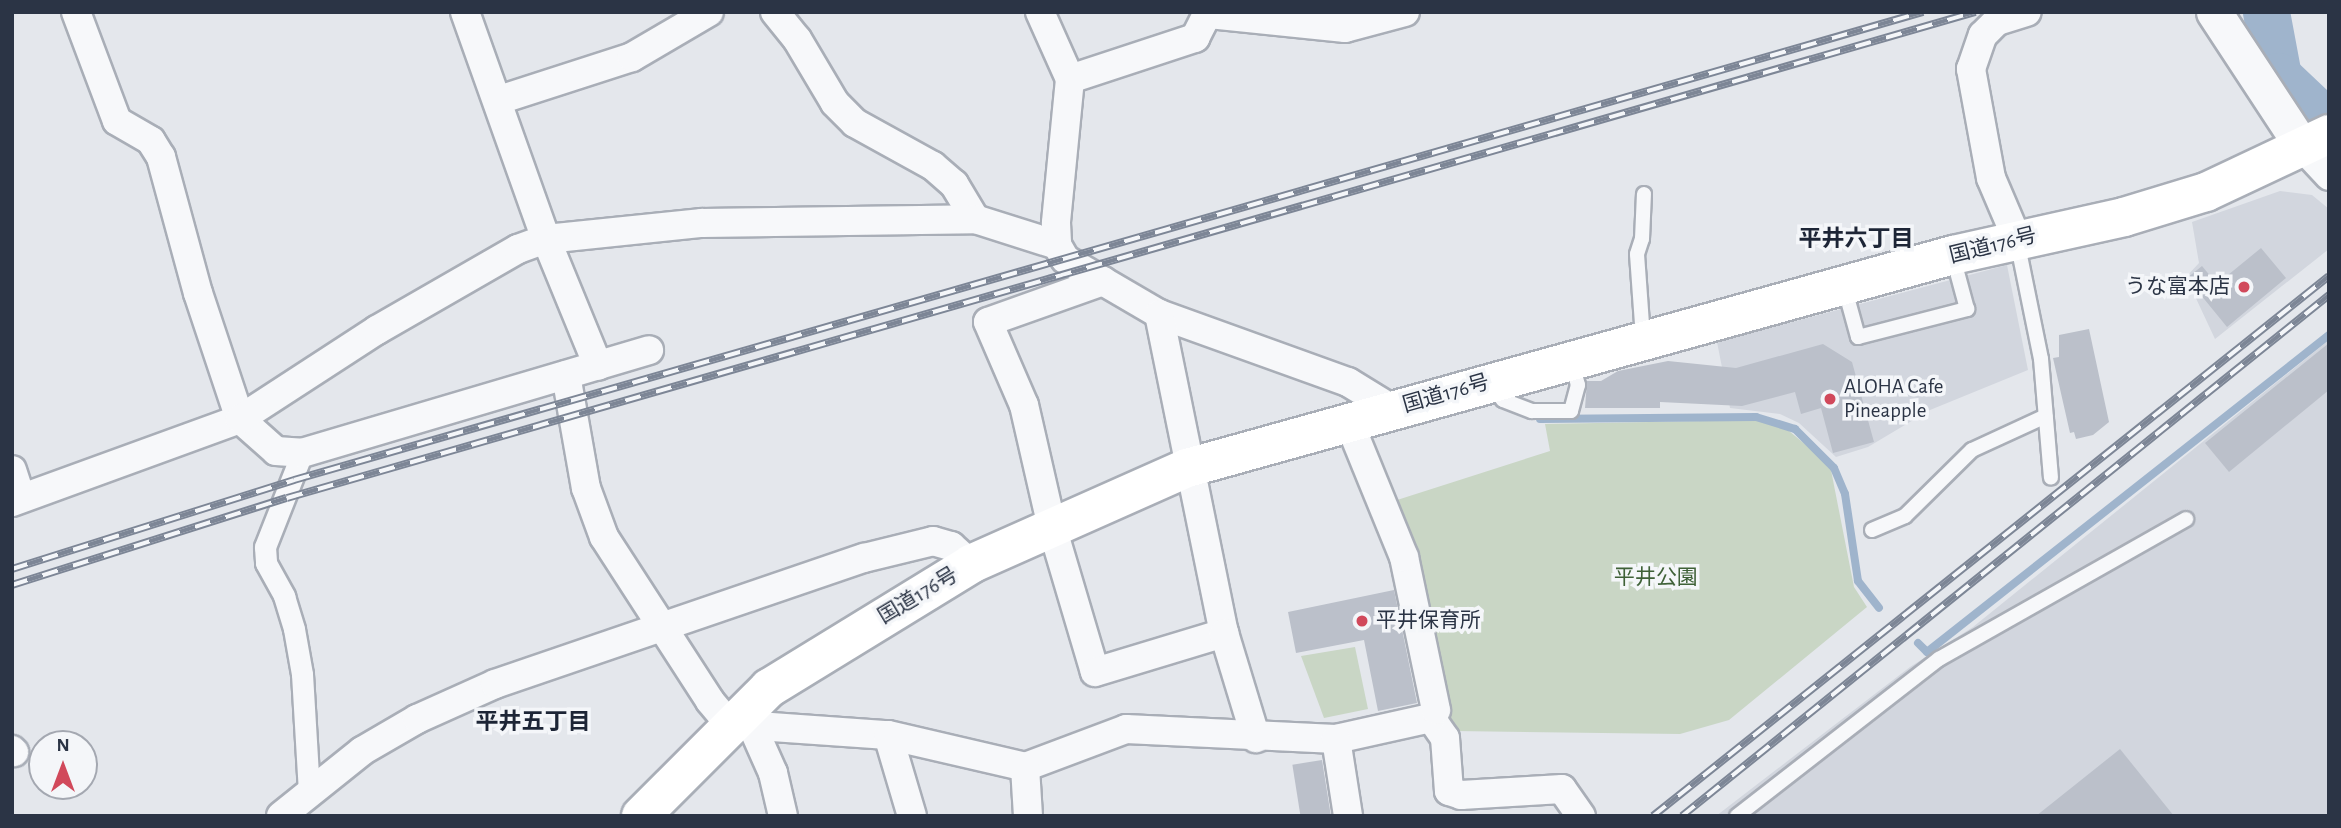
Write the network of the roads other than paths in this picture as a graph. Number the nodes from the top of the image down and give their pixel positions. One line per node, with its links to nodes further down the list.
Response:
1 (76, 12): 28 (street)
2 (465, 12): 11 (street)
3 (709, 12): 11 (street)
4 (775, 12): 14 (street)
5 (1040, 12): 10 (street)
6 (1405, 12): 9 (street)
7 (2027, 12): 16 (street)
8 (2214, 12): 12 (street)
9 (1209, 13): 10 (street)
10 (1070, 79): 17 (street)
11 (499, 100): 15 (street)
12 (2320, 153): 16 (highway, 国道176号)
13 (1644, 194): 22 (lane)
14 (975, 219): 15 (street); 17 (street)
15 (546, 239): 24 (street); 28 (street)
16 (2017, 239): 18 (highway, 国道176号); 27 (lane)
17 (1057, 244): 19 (street)
18 (1952, 255): 20 (highway, 国道176号); 20 (lane)
19 (1103, 281): 21 (street); 36 (street)
20 (1844, 285): 22 (highway, 国道176号)
21 (1159, 314): 26 (street); 31 (street)
22 (1643, 340): 26 (highway, 国道176号)
23 (649, 350): 24 (street)
24 (598, 366): 25 (street)
25 (566, 375): 30 (street); 39 (street)
26 (1392, 409): 29 (highway, 国道176号)
27 (2046, 416): 33 (lane); 37 (lane)
28 (240, 419): 30 (street); 34 (street)
29 (1349, 422): 31 (highway, 国道176号); 41 (street)
30 (302, 453): 47 (street)
31 (1187, 468): 36 (highway, 国道176号); 40 (street)
32 (12, 470): 34 (street)
33 (2051, 478)
34 (17, 500)
35 (2186, 519): 55 (lane)
36 (1052, 527): 38 (highway, 国道176号); 40 (street)
37 (1872, 530)
38 (971, 564): 39 (street); 42 (highway, 国道176号)
39 (664, 630): 42 (street); 47 (street)
40 (1224, 633): 44 (street)
41 (1431, 718): 45 (street); 54 (street)
42 (741, 726): 43 (street); 49 (highway, 国道176号); 50 (street)
43 (888, 735): 46 (street); 51 (street)
44 (1256, 737): 45 (street); 46 (street)
45 (1336, 739): 53 (street)
46 (1025, 767): 52 (street)
47 (309, 793): 48 (street)
48 (281, 816)
49 (641, 816)
50 (783, 816)
51 (912, 816)
52 (1028, 816)
53 (1348, 816)
54 (1581, 816)
55 (1737, 816)

